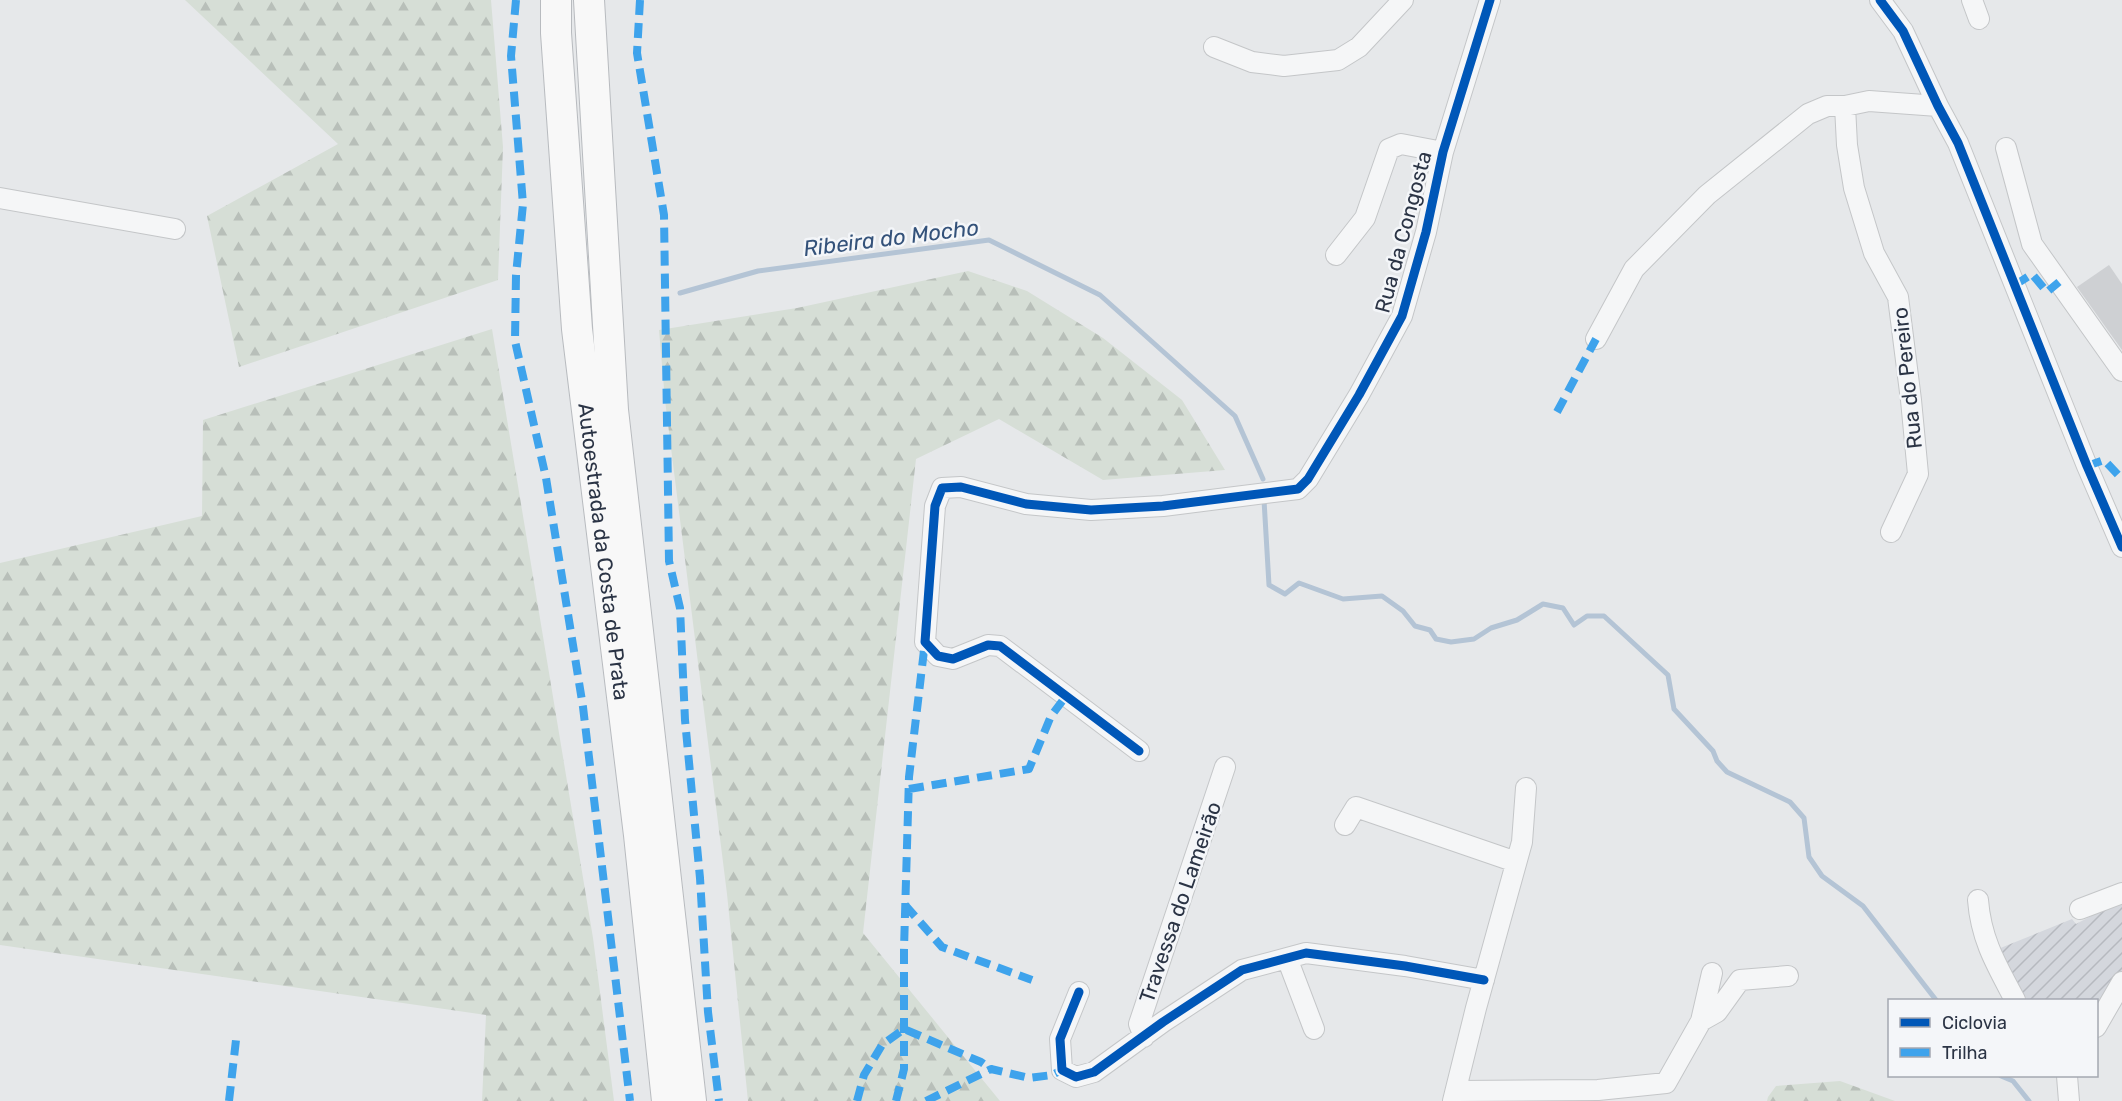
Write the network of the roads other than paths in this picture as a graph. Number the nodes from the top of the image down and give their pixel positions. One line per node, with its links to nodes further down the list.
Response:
1 (556, 0): 41 (highway, Autoestrada da Costa de Prata)
2 (589, 0): 42 (highway, Autoestrada da Costa de Prata)
3 (1403, 0): 8 (street)
4 (1490, 0): 12 (street, Rua da Congosta)
5 (1880, 0): 10 (street)
6 (1972, 0): 7 (street)
7 (1979, 19)
8 (1214, 47)
9 (1845, 106): 10 (street); 16 (street); 18 (street, Rua do Pereiro)
10 (1938, 106): 19 (street)
11 (2006, 148): 17 (street)
12 (1443, 152): 15 (street, Rua da Congosta); 20 (street, Rua da Congosta)
13 (0, 198): 14 (street)
14 (175, 229)
15 (1336, 255)
16 (1596, 339)
17 (2122, 371)
18 (1891, 532)
19 (2122, 547)
20 (1139, 751)
21 (1225, 767): 38 (street, Travessa do Lameirão)
22 (1526, 788): 24 (street)
23 (1345, 825): 24 (street)
24 (1516, 862): 31 (street)
25 (2122, 892): 27 (street)
26 (1978, 900): 34 (street)
27 (2080, 909)
28 (1287, 958): 31 (street, Travessa do Lameirão); 37 (street); 38 (street, Travessa do Lameirão)
29 (1713, 973): 35 (street)
30 (1788, 976): 35 (street)
31 (1484, 980): 40 (street)
32 (2122, 982): 36 (street)
33 (1079, 992): 38 (street, Travessa do Lameirão)
34 (2014, 999)
35 (1701, 1022): 40 (street)
36 (2098, 1025)
37 (1314, 1029)
38 (1144, 1037)
39 (2067, 1077): 43 (street)
40 (1454, 1096)
41 (667, 1101)
42 (691, 1101)
43 (2069, 1101)

